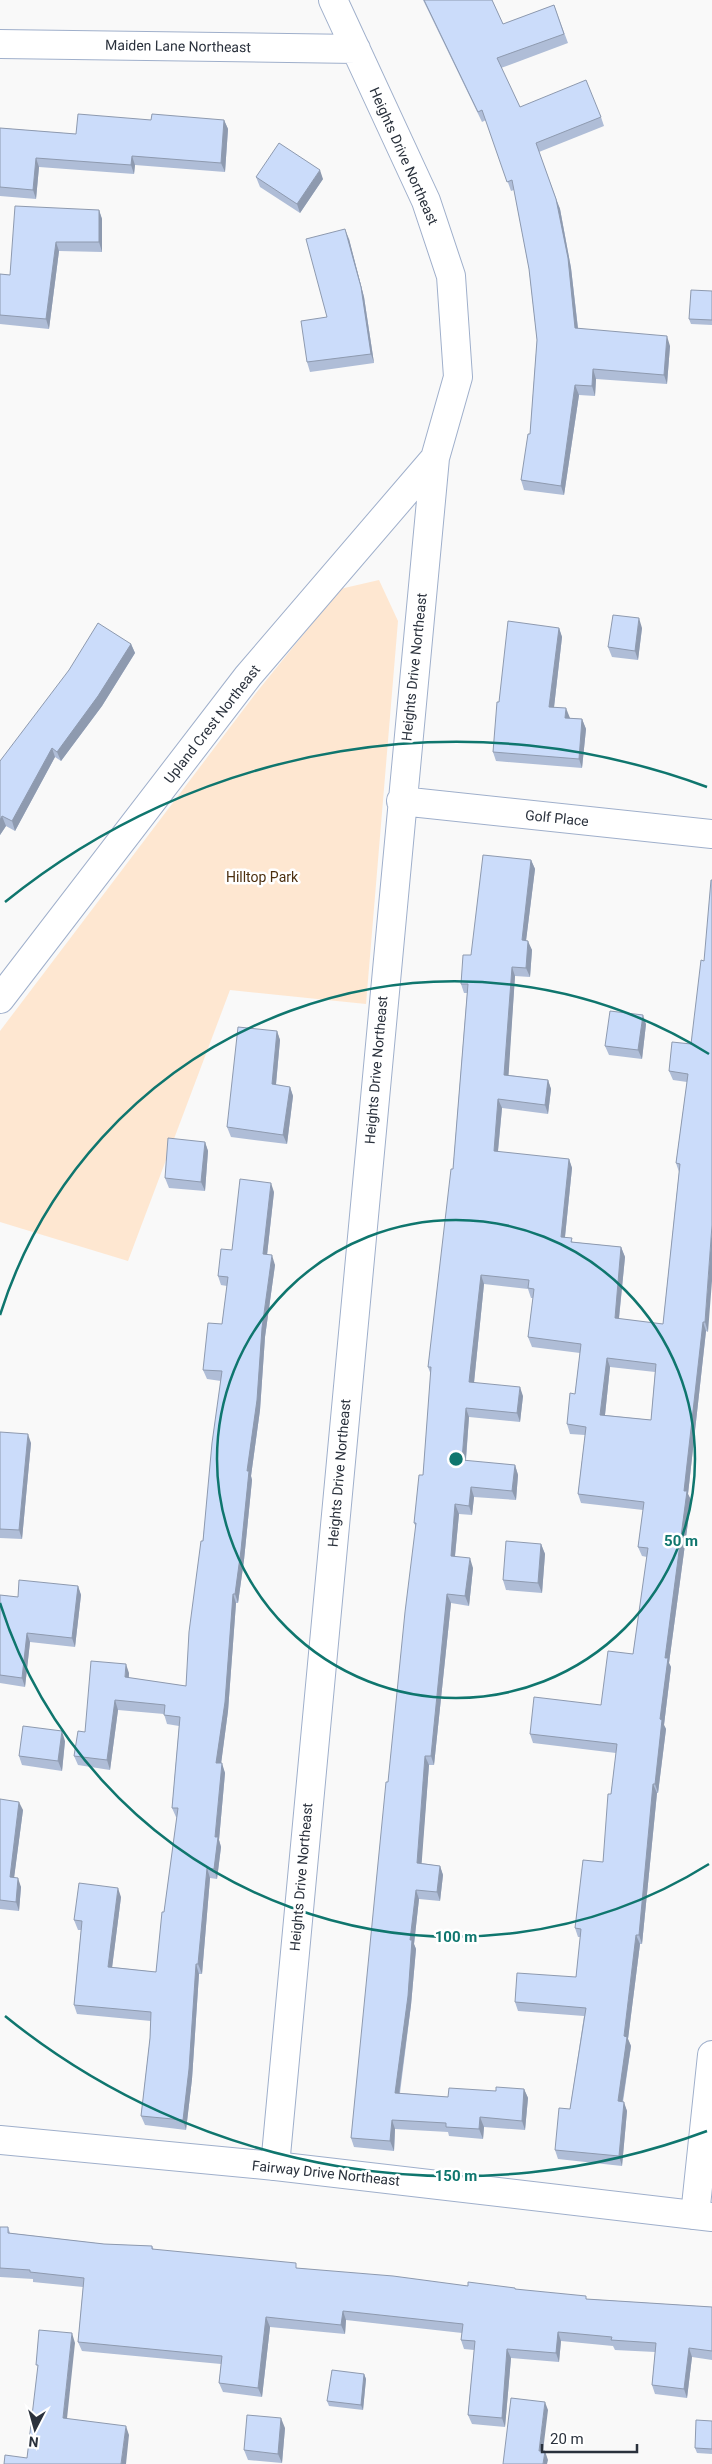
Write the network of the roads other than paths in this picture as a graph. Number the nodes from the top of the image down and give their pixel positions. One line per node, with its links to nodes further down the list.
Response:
1 (333, 0): 3 (street, Heights Drive Northeast)
2 (0, 44): 3 (street, Maiden Lane Northeast)
3 (356, 49): 4 (street, Heights Drive Northeast)
4 (435, 458): 5 (street, Heights Drive Northeast); 7 (street, Upland Crest Northeast)
5 (401, 801): 6 (street, Golf Place); 10 (street, Heights Drive Northeast)
6 (712, 834)
7 (0, 999)
8 (712, 2055): 11 (street)
9 (0, 2140): 10 (street, Fairway Drive Northeast)
10 (274, 2166): 11 (street, Fairway Drive Northeast)
11 (704, 2216)

